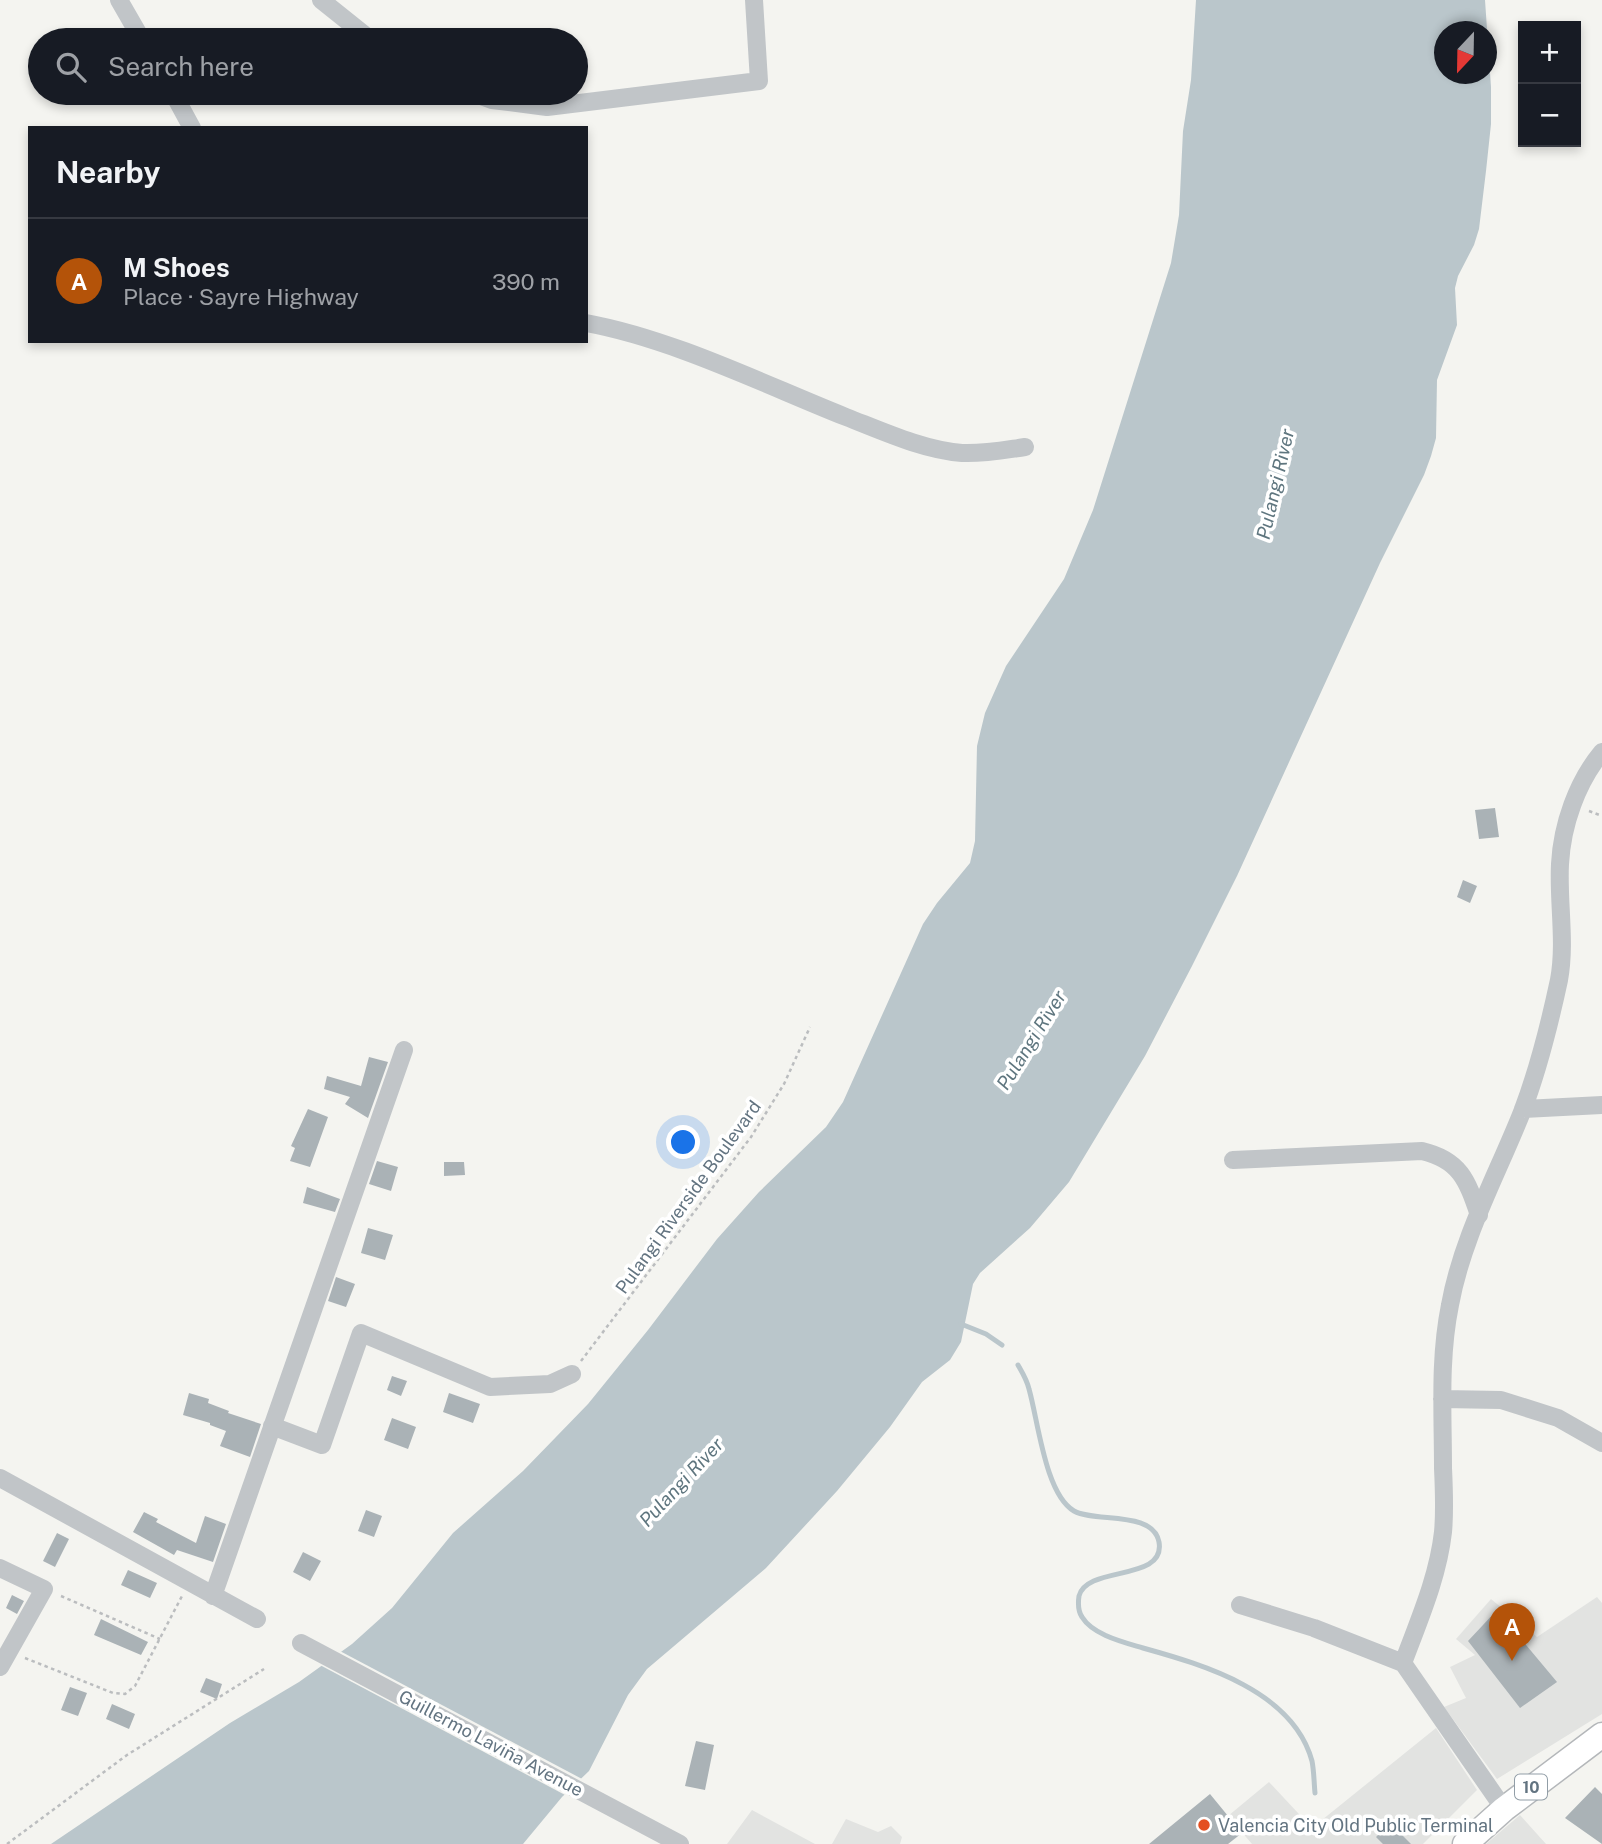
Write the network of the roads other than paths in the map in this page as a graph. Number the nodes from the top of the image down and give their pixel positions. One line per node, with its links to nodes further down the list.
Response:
1 (119, 0): 4 (street)
2 (321, 0): 5 (street)
3 (754, 0): 6 (street)
4 (135, 28)
5 (357, 28)
6 (588, 102)
7 (180, 105): 10 (street)
8 (531, 105): 9 (street)
9 (563, 105)
10 (191, 126)
11 (588, 323): 12 (street)
12 (1025, 447)
13 (1599, 762): 16 (street)
14 (404, 1050): 21 (street)
15 (1602, 1105): 16 (street)
16 (1523, 1109): 18 (street)
17 (1233, 1160): 18 (street)
18 (1479, 1215): 20 (street)
19 (572, 1374): 21 (street)
20 (1442, 1399): 22 (street); 30 (street)
21 (272, 1426): 25 (street)
22 (1602, 1443)
23 (0, 1478): 25 (street)
24 (0, 1568): 29 (street)
25 (213, 1596): 27 (street)
26 (1240, 1605): 30 (street)
27 (257, 1619)
28 (301, 1643): 33 (street, Guillermo Laviña Avenue)
29 (4, 1659)
30 (1403, 1663): 32 (street)
31 (1602, 1735): 32 (highway, 10)
32 (1504, 1809): 35 (highway, 10)
33 (650, 1837): 34 (street, Guillermo Laviña Avenue)
34 (680, 1844)
35 (1465, 1844)

